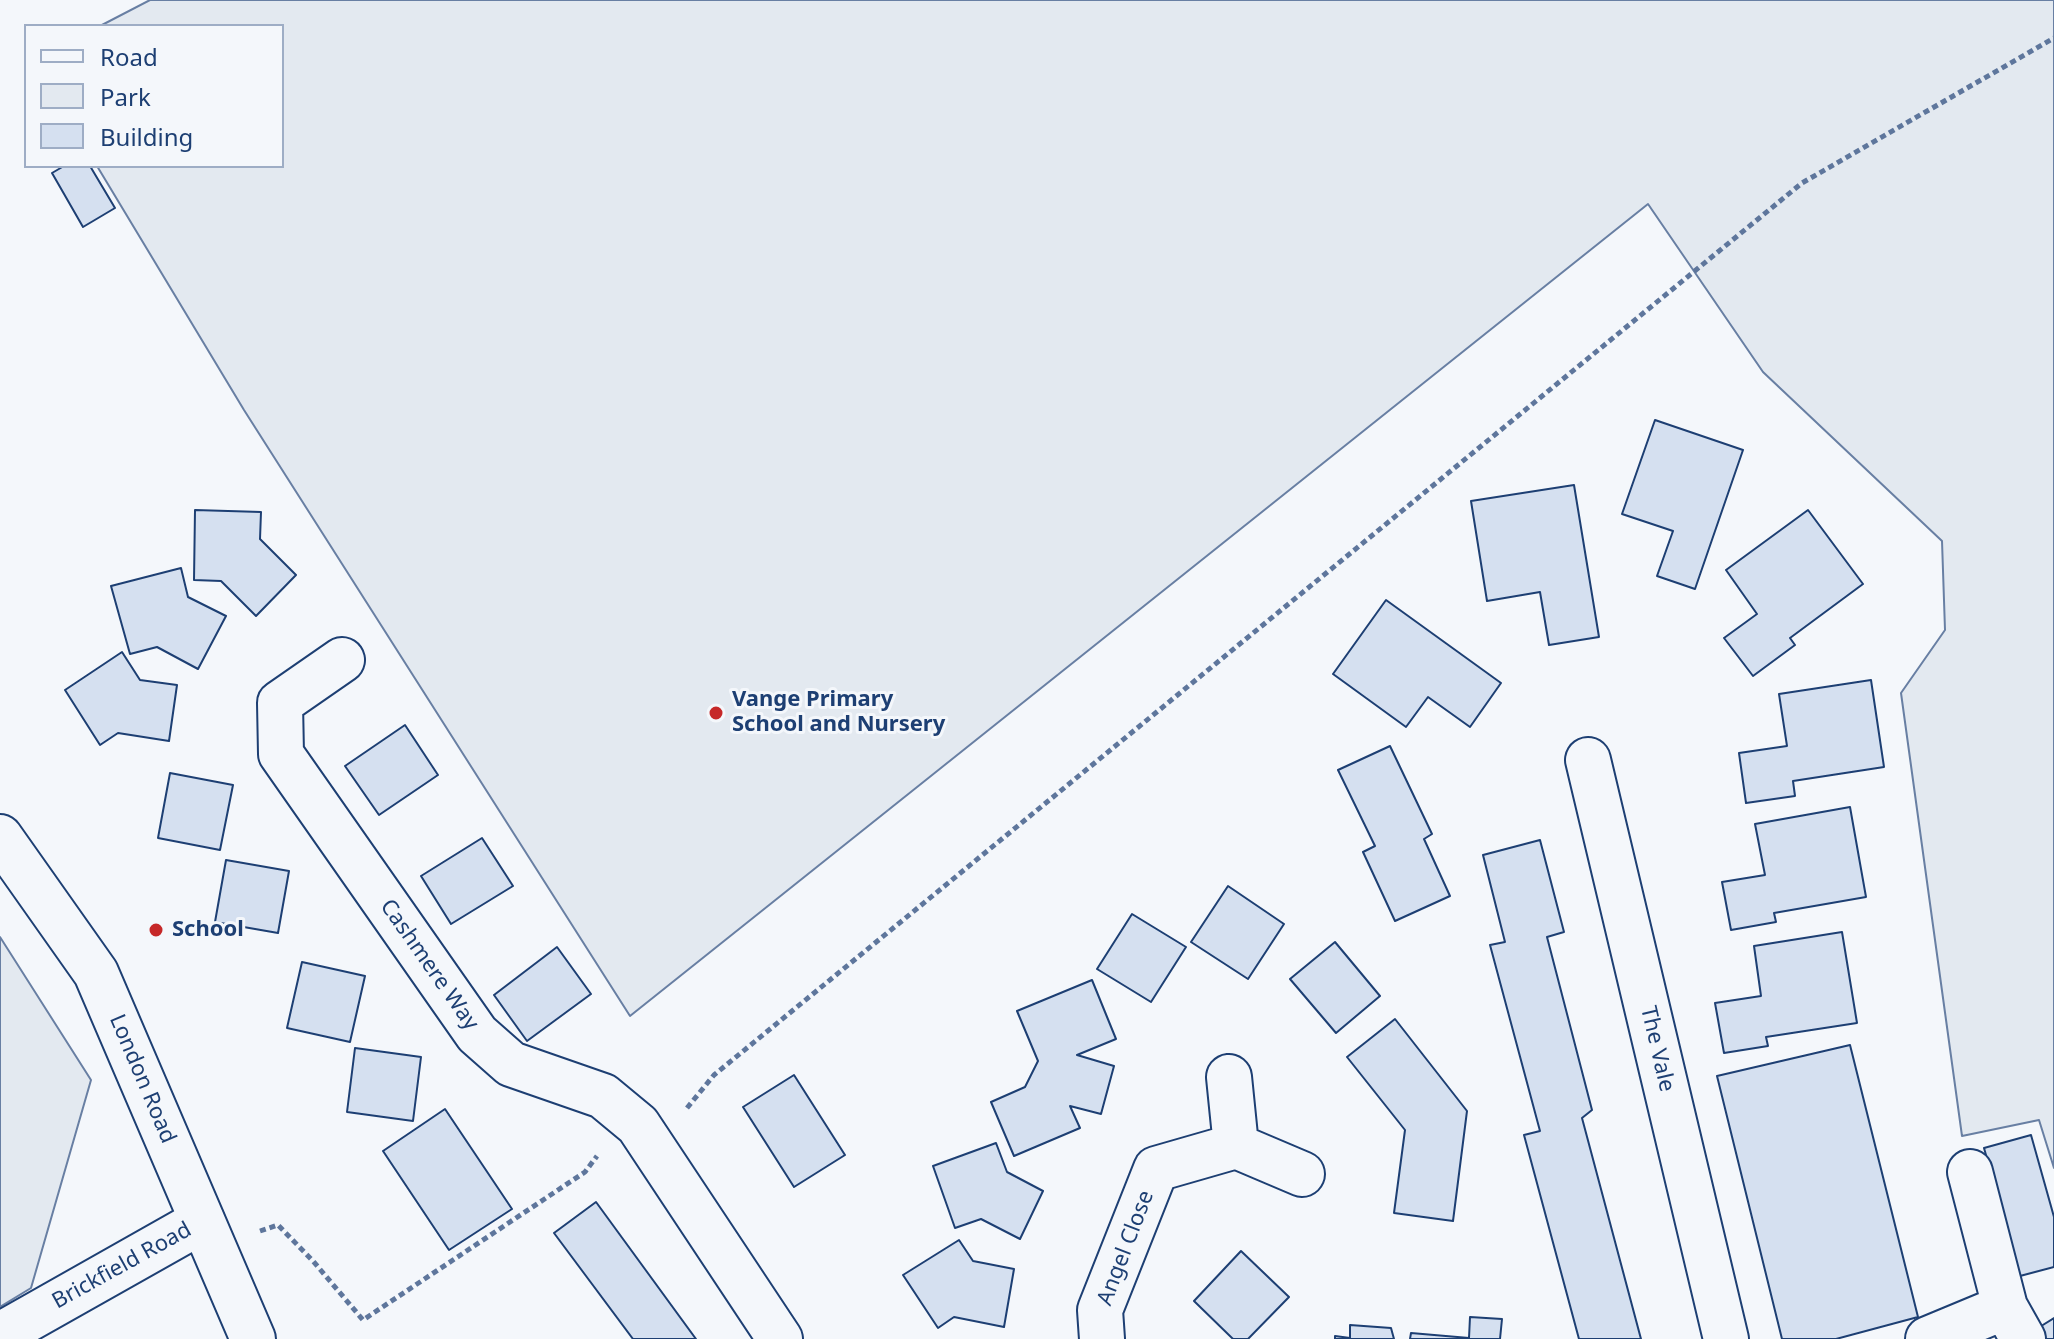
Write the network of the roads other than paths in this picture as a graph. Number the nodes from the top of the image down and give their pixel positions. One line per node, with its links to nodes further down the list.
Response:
1 (342, 660): 12 (street, Cashmere Way)
2 (1588, 760): 14 (street, The Vale)
3 (0, 837): 8 (street, London Road)
4 (1229, 1077): 5 (street)
5 (1236, 1146): 7 (street); 13 (street, Angel Close)
6 (1970, 1172): 9 (street)
7 (1302, 1174)
8 (208, 1234): 10 (street, Brickfield Road); 11 (street, London Road)
9 (2014, 1323): 15 (street)
10 (0, 1335)
11 (253, 1339)
12 (780, 1339)
13 (1102, 1339)
14 (1726, 1339)
15 (1928, 1339)

